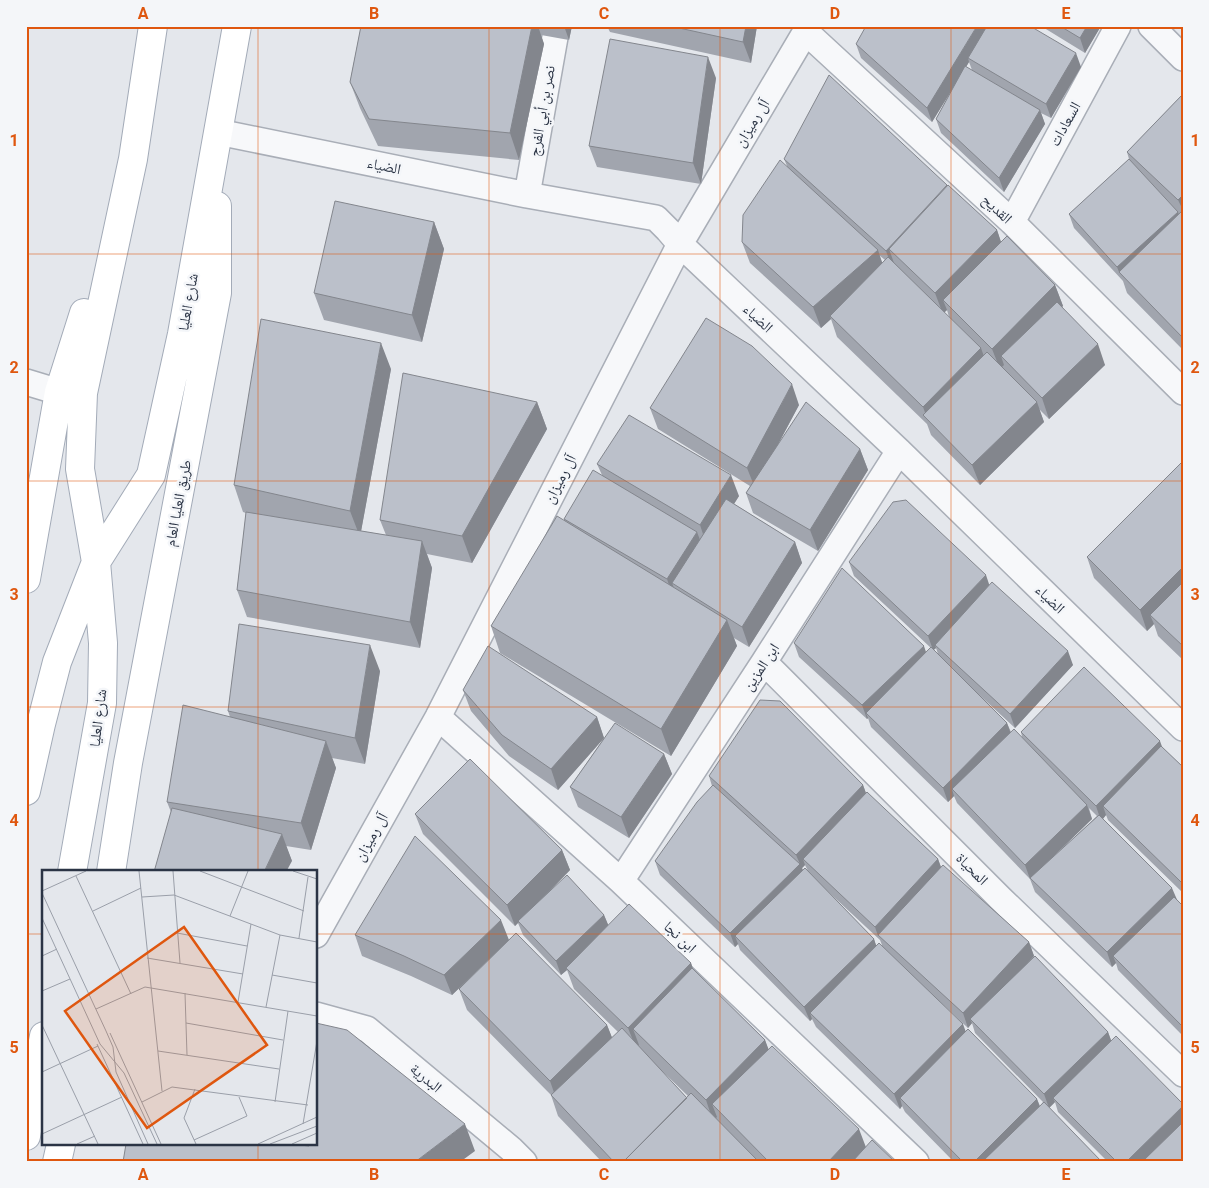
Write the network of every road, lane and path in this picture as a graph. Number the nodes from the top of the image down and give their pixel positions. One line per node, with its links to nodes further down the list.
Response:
1 (153, 26): 9 (main road, شارع العليا)
2 (237, 26): 8 (main road, شارع العليا)
3 (557, 26): 10 (street, نصر بن أبي الفرج)
4 (1118, 26): 11 (street, السعادات)
5 (1150, 26): 7 (street)
6 (808, 29): 11 (street, القديح); 12 (street, آل رميزان)
7 (1183, 58)
8 (218, 132): 10 (street, الضياء); 17 (main road, شارع العليا); 24 (main road, طريق العليا العام)
9 (133, 158): 14 (main road); 17 (main road, شارع العليا)
10 (527, 195): 12 (street, الضياء)
11 (1012, 222): 15 (street, القديح)
12 (680, 244): 16 (street, الضياء); 20 (street, آل رميزان)
13 (26, 382): 14 (street)
14 (59, 392): 18 (main road)
15 (1183, 392)
16 (898, 451): 19 (street, ابن المزين); 21 (street, الضياء)
17 (96, 562): 22 (main road, شارع العليا); 23 (main road, شارع العليا)
18 (26, 579)
19 (764, 662): 25 (street, ابن المزين); 29 (street, المحياة)
20 (438, 717): 25 (street, ابن نجا); 26 (street, آل رميزان)
21 (1183, 728)
22 (26, 791)
23 (72, 870)
24 (111, 870)
25 (621, 881): 34 (street, ابن نجا)
26 (318, 931)
27 (318, 1016): 32 (street, البدرية)
28 (42, 1047): 30 (main road)
29 (1183, 1074)
30 (26, 1136)
31 (60, 1146): 33 (main road)
32 (509, 1158)
33 (57, 1162)
34 (916, 1162)

